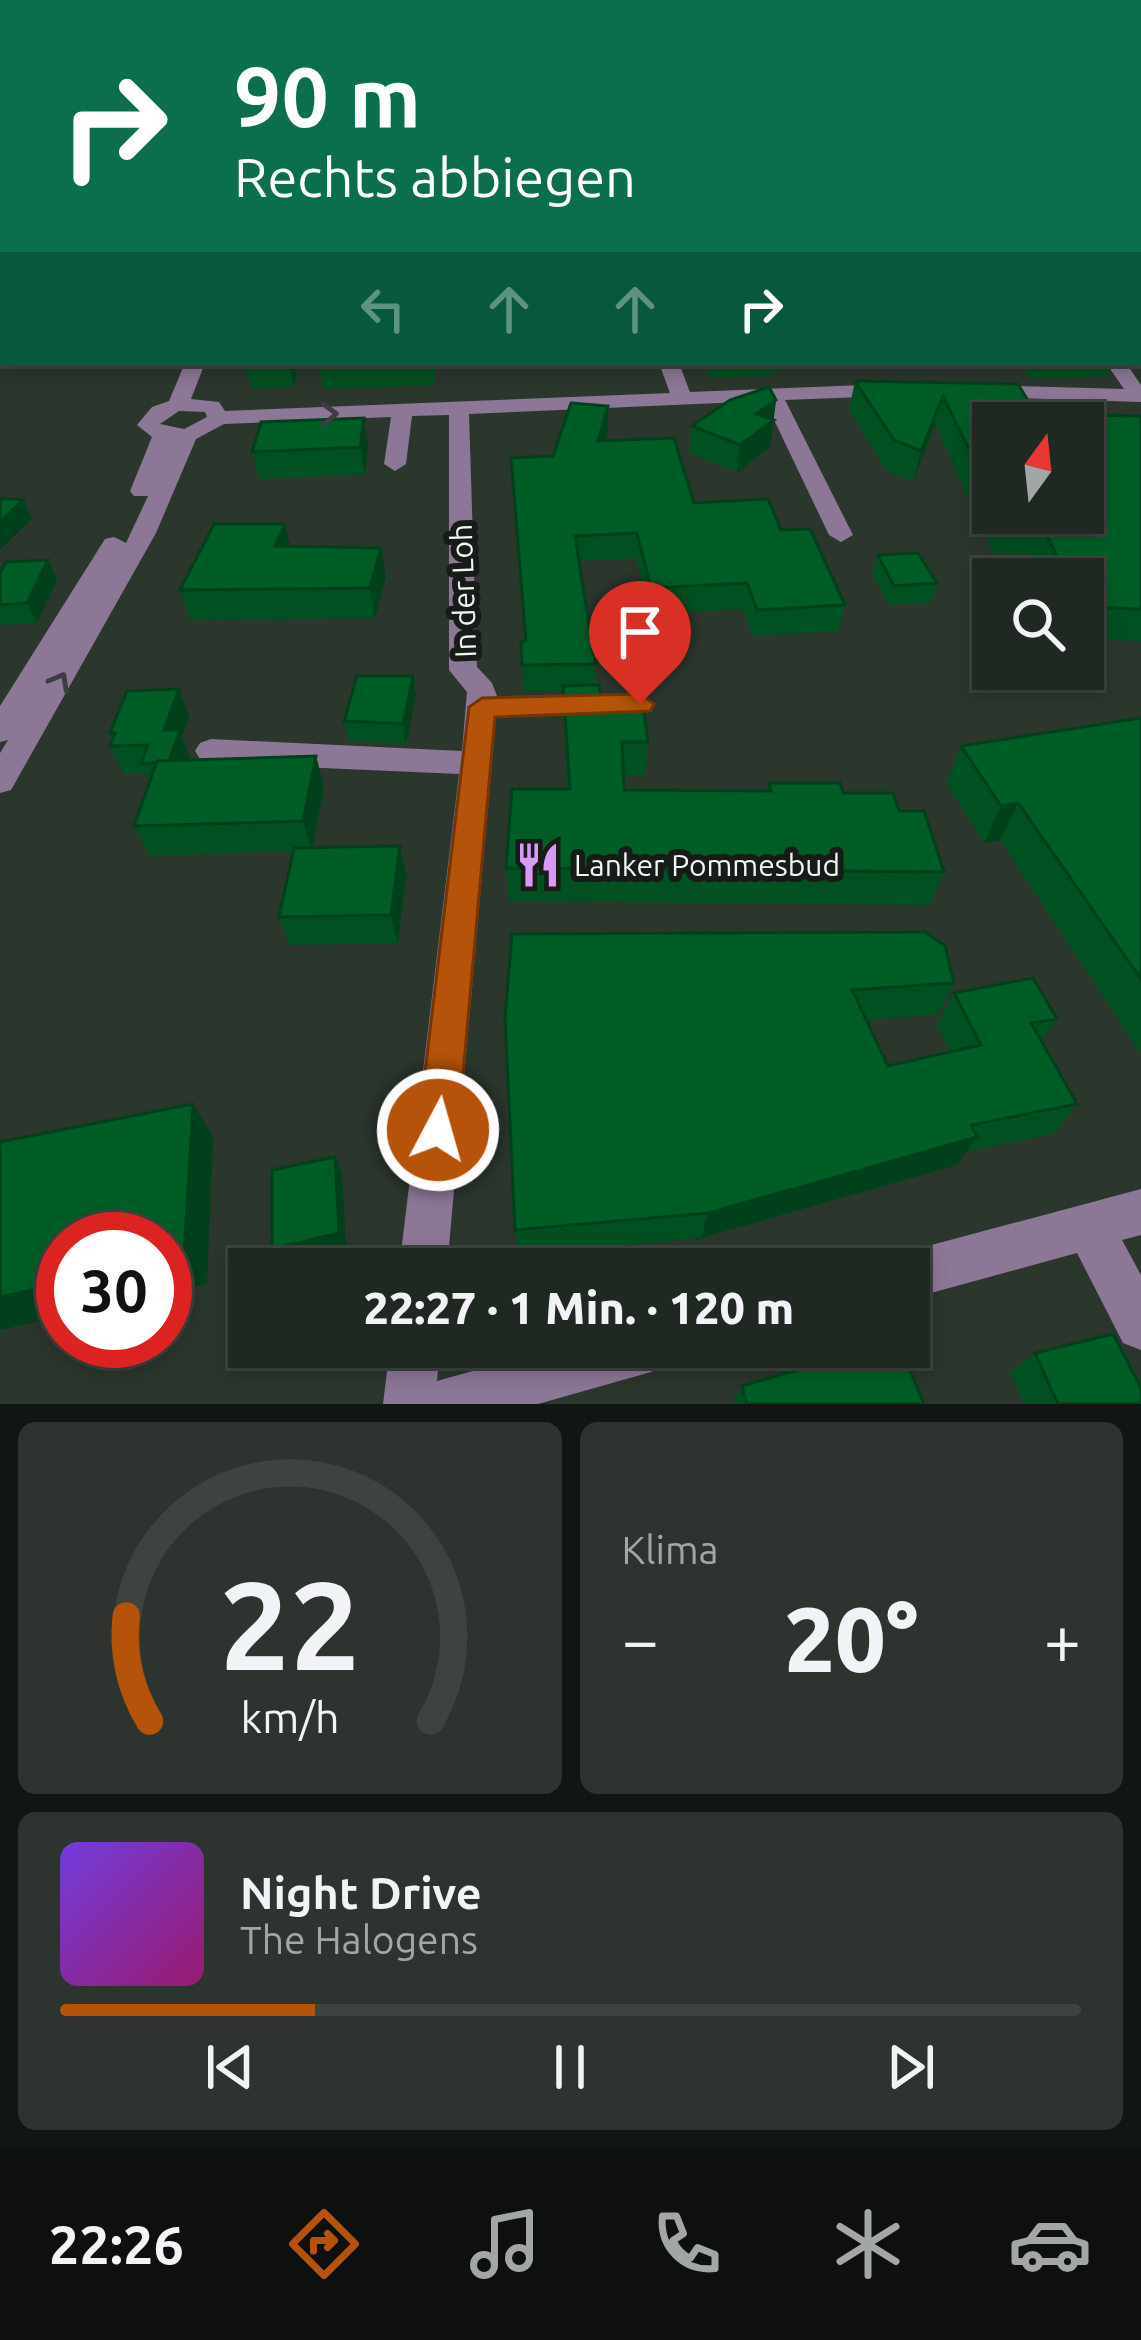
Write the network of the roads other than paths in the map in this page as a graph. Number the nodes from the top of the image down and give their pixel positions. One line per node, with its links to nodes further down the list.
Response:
1 (183, 366): 13 (street)
2 (194, 366): 13 (street)
3 (212, 366): 13 (street)
4 (670, 366): 10 (street)
5 (1118, 366): 9 (street)
6 (913, 390): 8 (street)
7 (958, 391): 9 (street)
8 (772, 395): 10 (street); 15 (street)
9 (1140, 395)
10 (682, 398): 11 (street)
11 (450, 409): 12 (street); 17 (street, In der Loh)
12 (402, 411): 13 (street, one-way to 12); 14 (street)
13 (184, 418): 18 (street); 21 (street, one-way to 13)
14 (395, 464)
15 (841, 535)
16 (640, 704): 17 (street)
17 (482, 707): 20 (street, In der Loh)
18 (0, 731)
19 (211, 752): 20 (street)
20 (476, 763): 24 (street, In der Loh)
21 (0, 781)
22 (1141, 1212): 23 (street)
23 (1088, 1226): 25 (street); 26 (street)
24 (425, 1248)
25 (930, 1269)
26 (1141, 1325)
27 (413, 1368): 29 (street)
28 (575, 1368): 30 (street)
29 (409, 1404)
30 (446, 1404)

